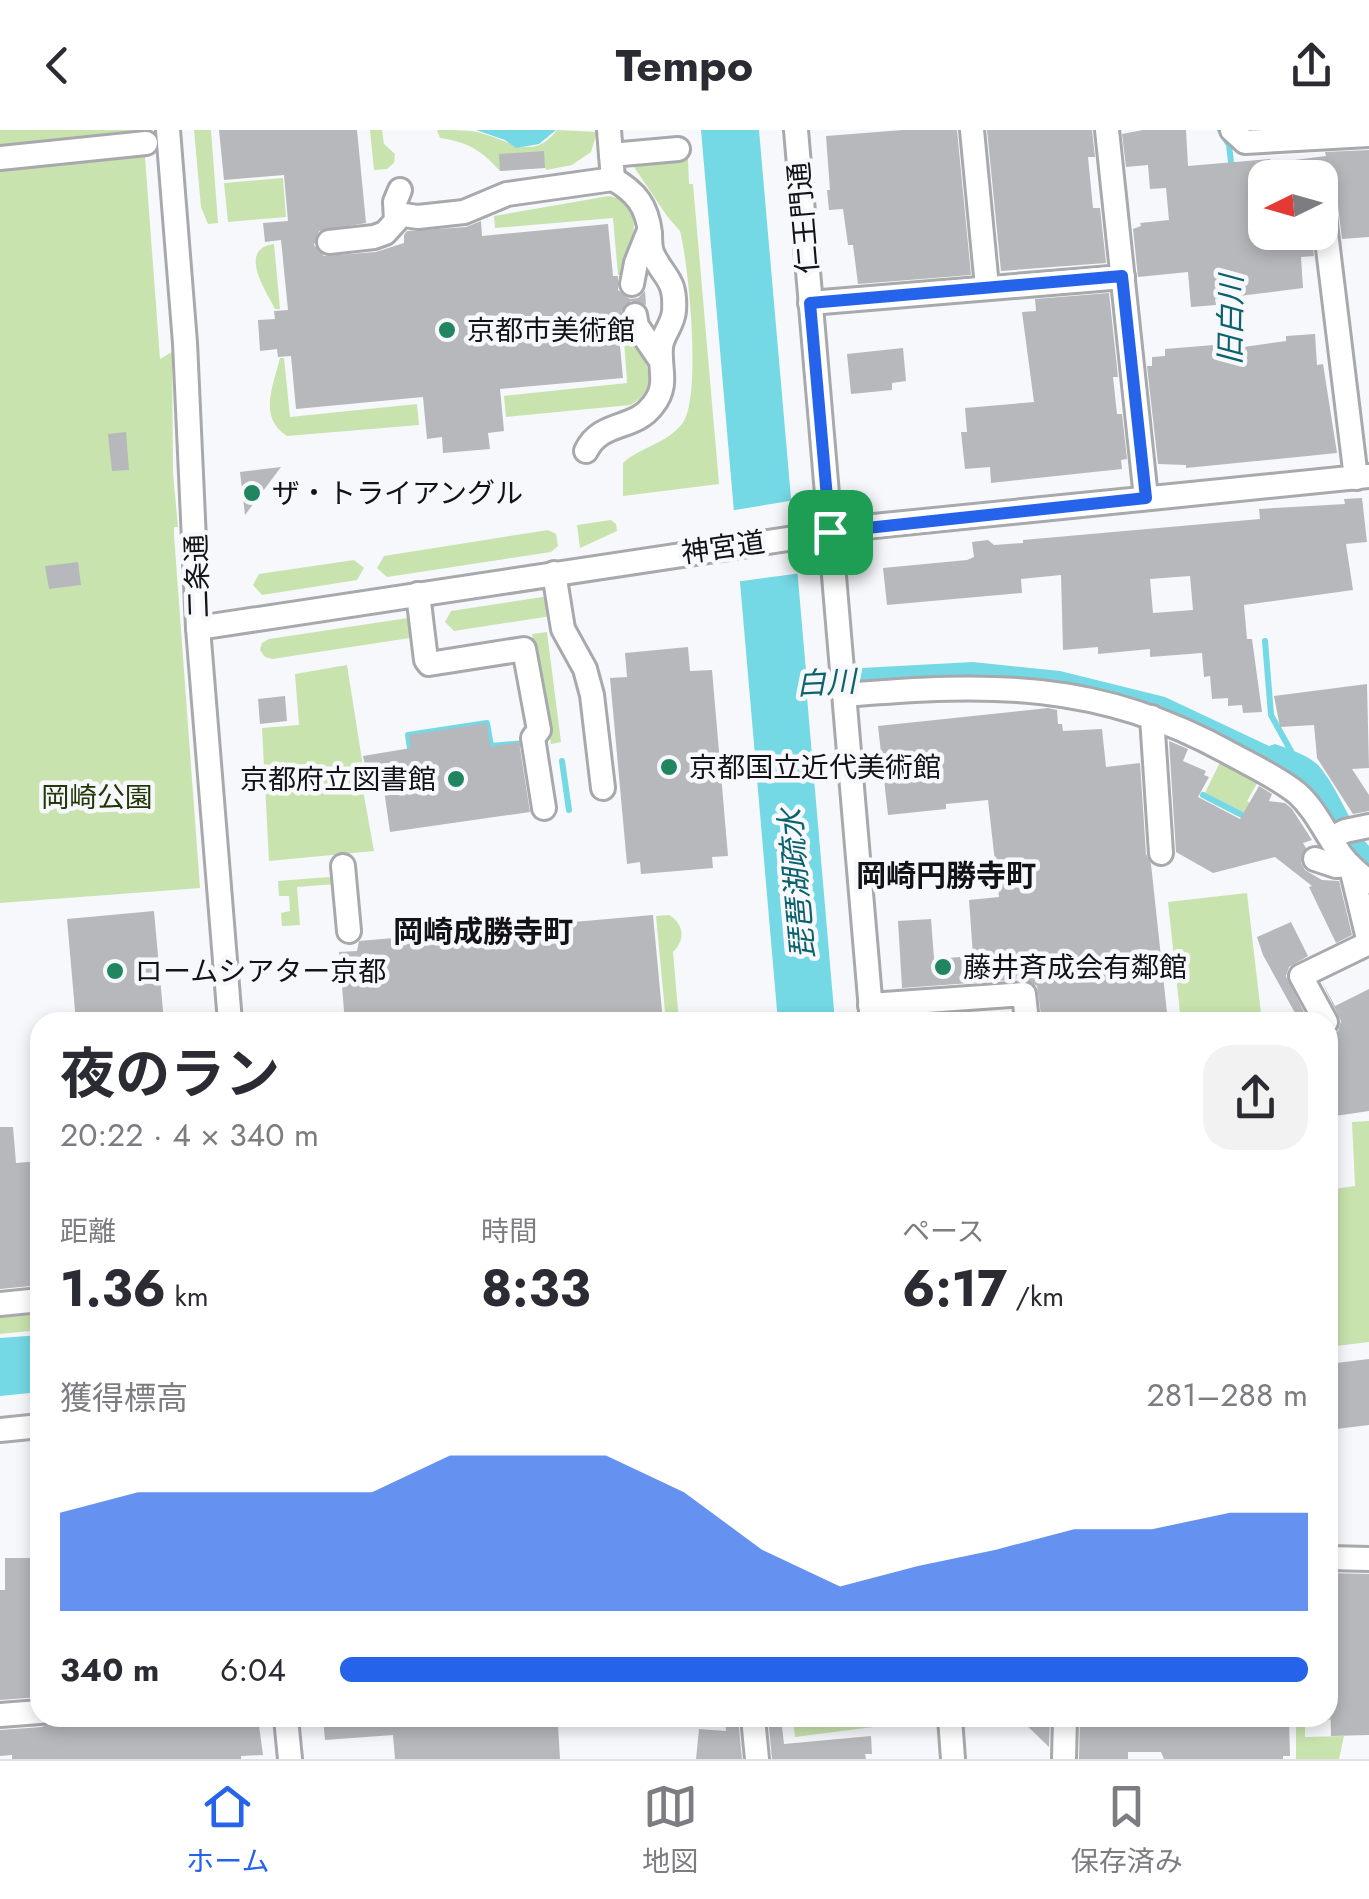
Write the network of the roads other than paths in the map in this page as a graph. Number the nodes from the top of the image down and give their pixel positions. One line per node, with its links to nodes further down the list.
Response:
1 (168, 130): 30 (street, 二条通)
2 (609, 130): 11 (street)
3 (796, 130): 21 (street, 仁王門通)
4 (972, 130): 20 (street)
5 (1107, 130): 18 (street)
6 (1232, 130): 7 (street)
7 (1314, 134): 8 (street); 13 (street)
8 (1369, 135)
9 (146, 144): 12 (street)
10 (678, 149): 11 (street)
11 (611, 155): 14 (street)
12 (0, 158)
13 (1317, 160)
14 (613, 179): 15 (street); 16 (street)
15 (650, 230): 19 (street); 23 (street)
16 (328, 242)
17 (1330, 250): 25 (street)
18 (1122, 276): 20 (street); 26 (street)
19 (632, 284)
20 (987, 287): 21 (street)
21 (810, 303): 27 (street, 仁王門通)
22 (634, 316): 23 (street)
23 (663, 364): 24 (street)
24 (586, 451)
25 (1362, 477): 26 (street, 神宮道)
26 (1146, 498): 27 (street, 神宮道)
27 (830, 532): 28 (street, 神宮道); 31 (street, 仁王門通)
28 (554, 573): 29 (street, 神宮道); 33 (street)
29 (418, 594): 30 (street, 神宮道); 34 (street)
30 (198, 628): 43 (street, 二条通)
31 (850, 694): 32 (street); 44 (street, 仁王門通)
32 (1152, 717): 35 (street); 36 (street)
33 (603, 788)
34 (544, 808)
35 (1347, 832): 38 (street)
36 (1161, 853)
37 (1315, 858): 38 (street)
38 (1350, 865): 40 (street); 42 (street)
39 (343, 866): 41 (street)
40 (1369, 882)
41 (349, 931)
42 (1369, 943): 47 (street)
43 (229, 1012)
44 (871, 1012)
45 (886, 1012): 46 (street)
46 (1026, 1012)
47 (1320, 1012)
48 (30, 1301): 49 (street)
49 (0, 1304)
50 (30, 1427): 51 (street)
51 (0, 1430)
52 (1338, 1558): 53 (street)
53 (1369, 1559)
54 (30, 1713): 55 (street)
55 (0, 1715)
56 (287, 1727): 60 (street)
57 (754, 1727): 61 (street)
58 (951, 1727): 62 (street)
59 (1065, 1727): 63 (street)
60 (290, 1759)
61 (757, 1759)
62 (953, 1759)
63 (1064, 1759)

